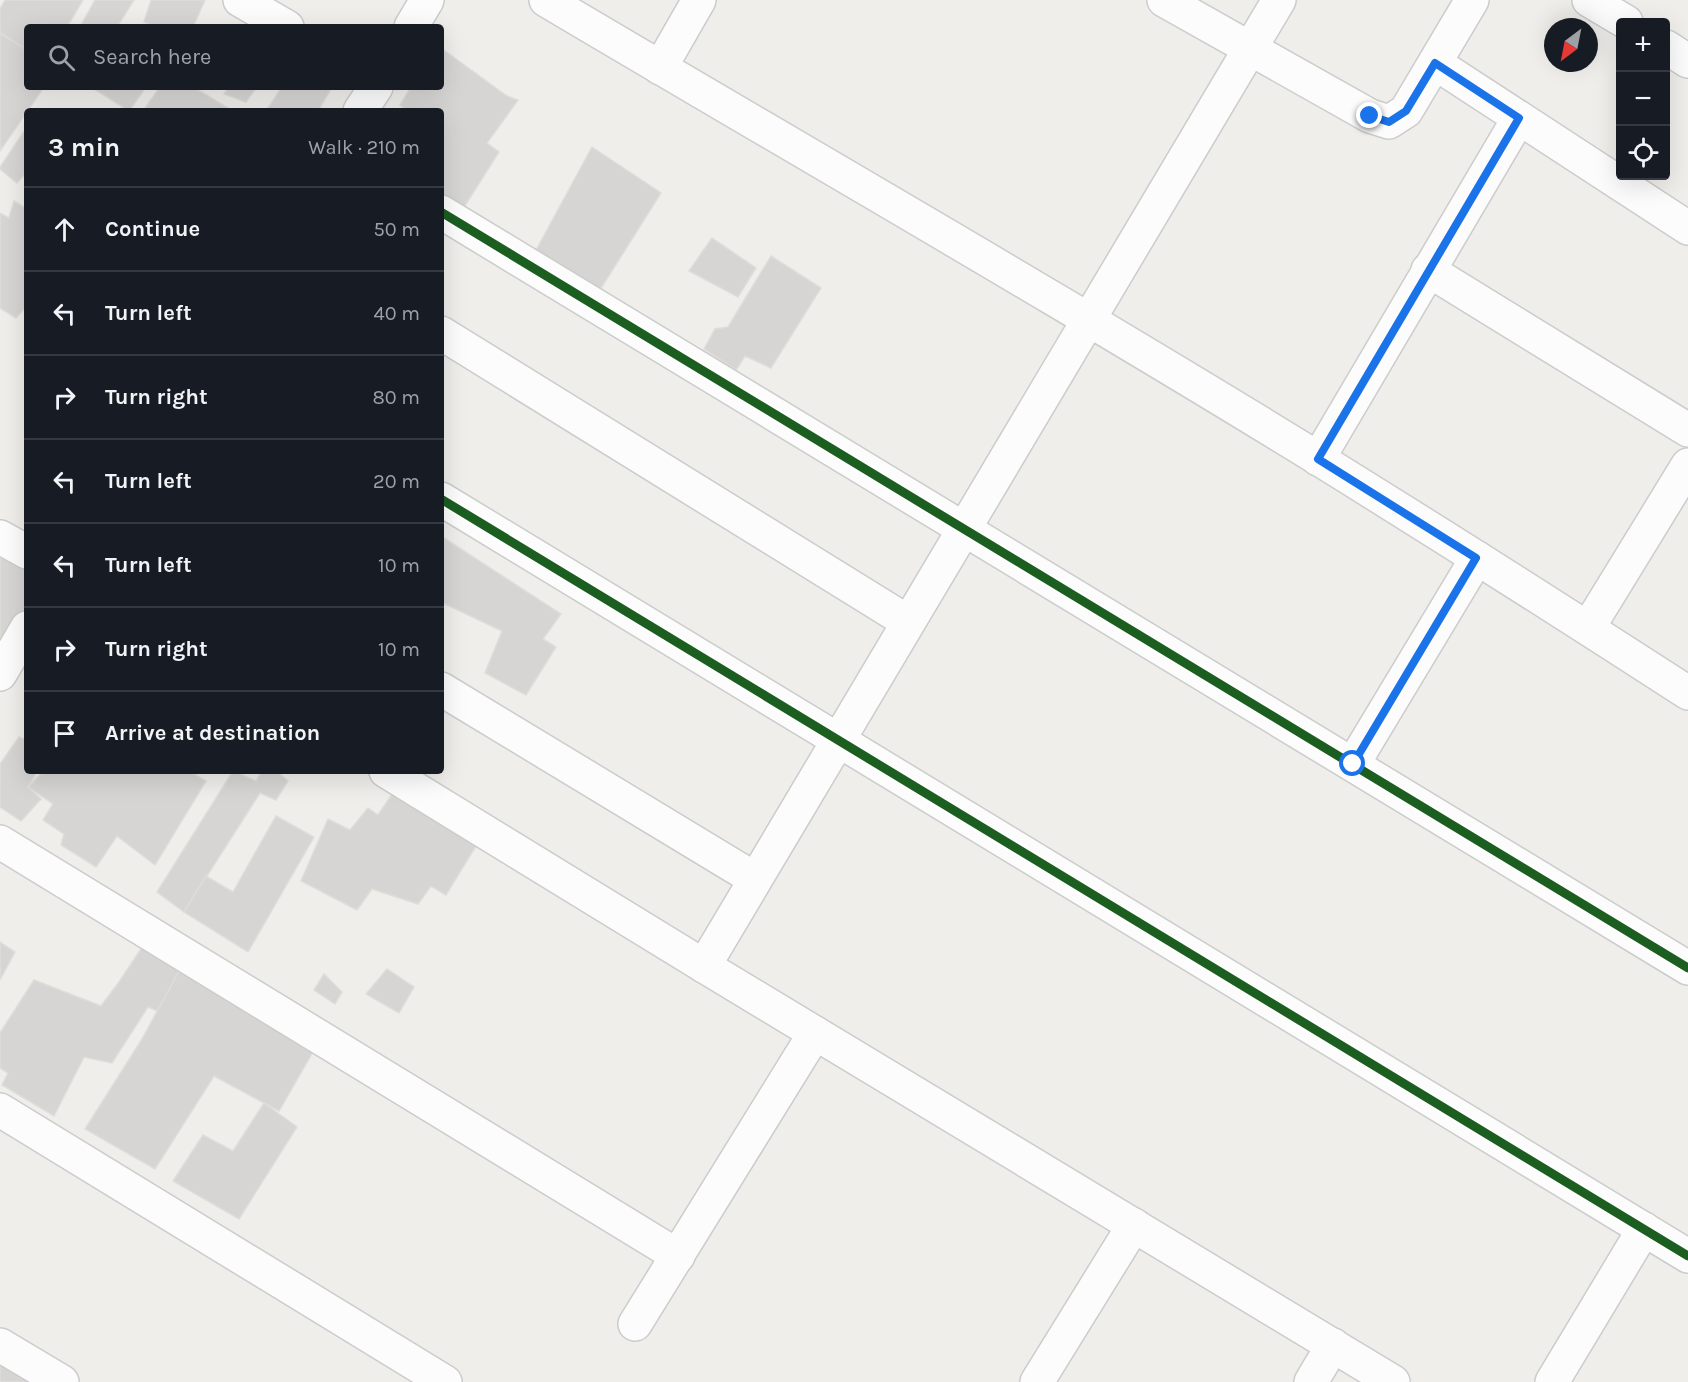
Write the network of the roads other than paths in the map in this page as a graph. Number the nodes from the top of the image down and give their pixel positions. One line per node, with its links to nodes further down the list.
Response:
1 (240, 0): 10 (street)
2 (427, 0): 11 (street)
3 (546, 0): 16 (street)
4 (699, 0): 16 (street)
5 (1164, 0): 12 (street)
6 (1279, 0): 12 (street)
7 (1472, 0): 15 (street)
8 (1589, 0): 9 (street)
9 (1619, 18)
10 (282, 24)
11 (413, 24)
12 (1250, 49): 15 (street); 23 (street)
13 (1670, 50): 14 (street)
14 (1688, 61)
15 (1435, 63): 19 (street)
16 (660, 68): 23 (street)
17 (374, 90): 18 (street)
18 (362, 108)
19 (1519, 118): 21 (street); 22 (street)
20 (444, 214): 29 (street)
21 (1688, 228)
22 (1428, 270): 25 (street); 26 (street)
23 (1088, 320): 26 (street); 29 (street)
24 (444, 335): 33 (street)
25 (1688, 430)
26 (1318, 459): 32 (street)
27 (1688, 465): 34 (street)
28 (444, 501): 39 (street)
29 (964, 529): 33 (street); 40 (street)
30 (0, 537): 31 (street)
31 (24, 550)
32 (1476, 558): 34 (street); 40 (street)
33 (908, 622): 39 (street)
34 (1588, 628): 38 (street)
35 (24, 633): 36 (street)
36 (0, 674)
37 (444, 691): 43 (street)
38 (1688, 693)
39 (838, 740): 43 (street); 49 (street)
40 (1353, 764): 45 (street)
41 (391, 774): 44 (street)
42 (0, 842): 50 (street)
43 (755, 879): 44 (street)
44 (704, 966): 46 (street)
45 (1688, 968)
46 (815, 1033): 48 (street); 50 (street)
47 (0, 1110): 56 (street)
48 (1134, 1225): 54 (street); 57 (street)
49 (1644, 1229): 51 (street); 60 (street)
50 (678, 1256): 52 (street)
51 (1688, 1256)
52 (636, 1324)
53 (0, 1345): 55 (street)
54 (1333, 1346): 58 (street); 59 (street)
55 (62, 1382)
56 (445, 1382)
57 (1037, 1382)
58 (1311, 1382)
59 (1393, 1382)
60 (1552, 1382)

